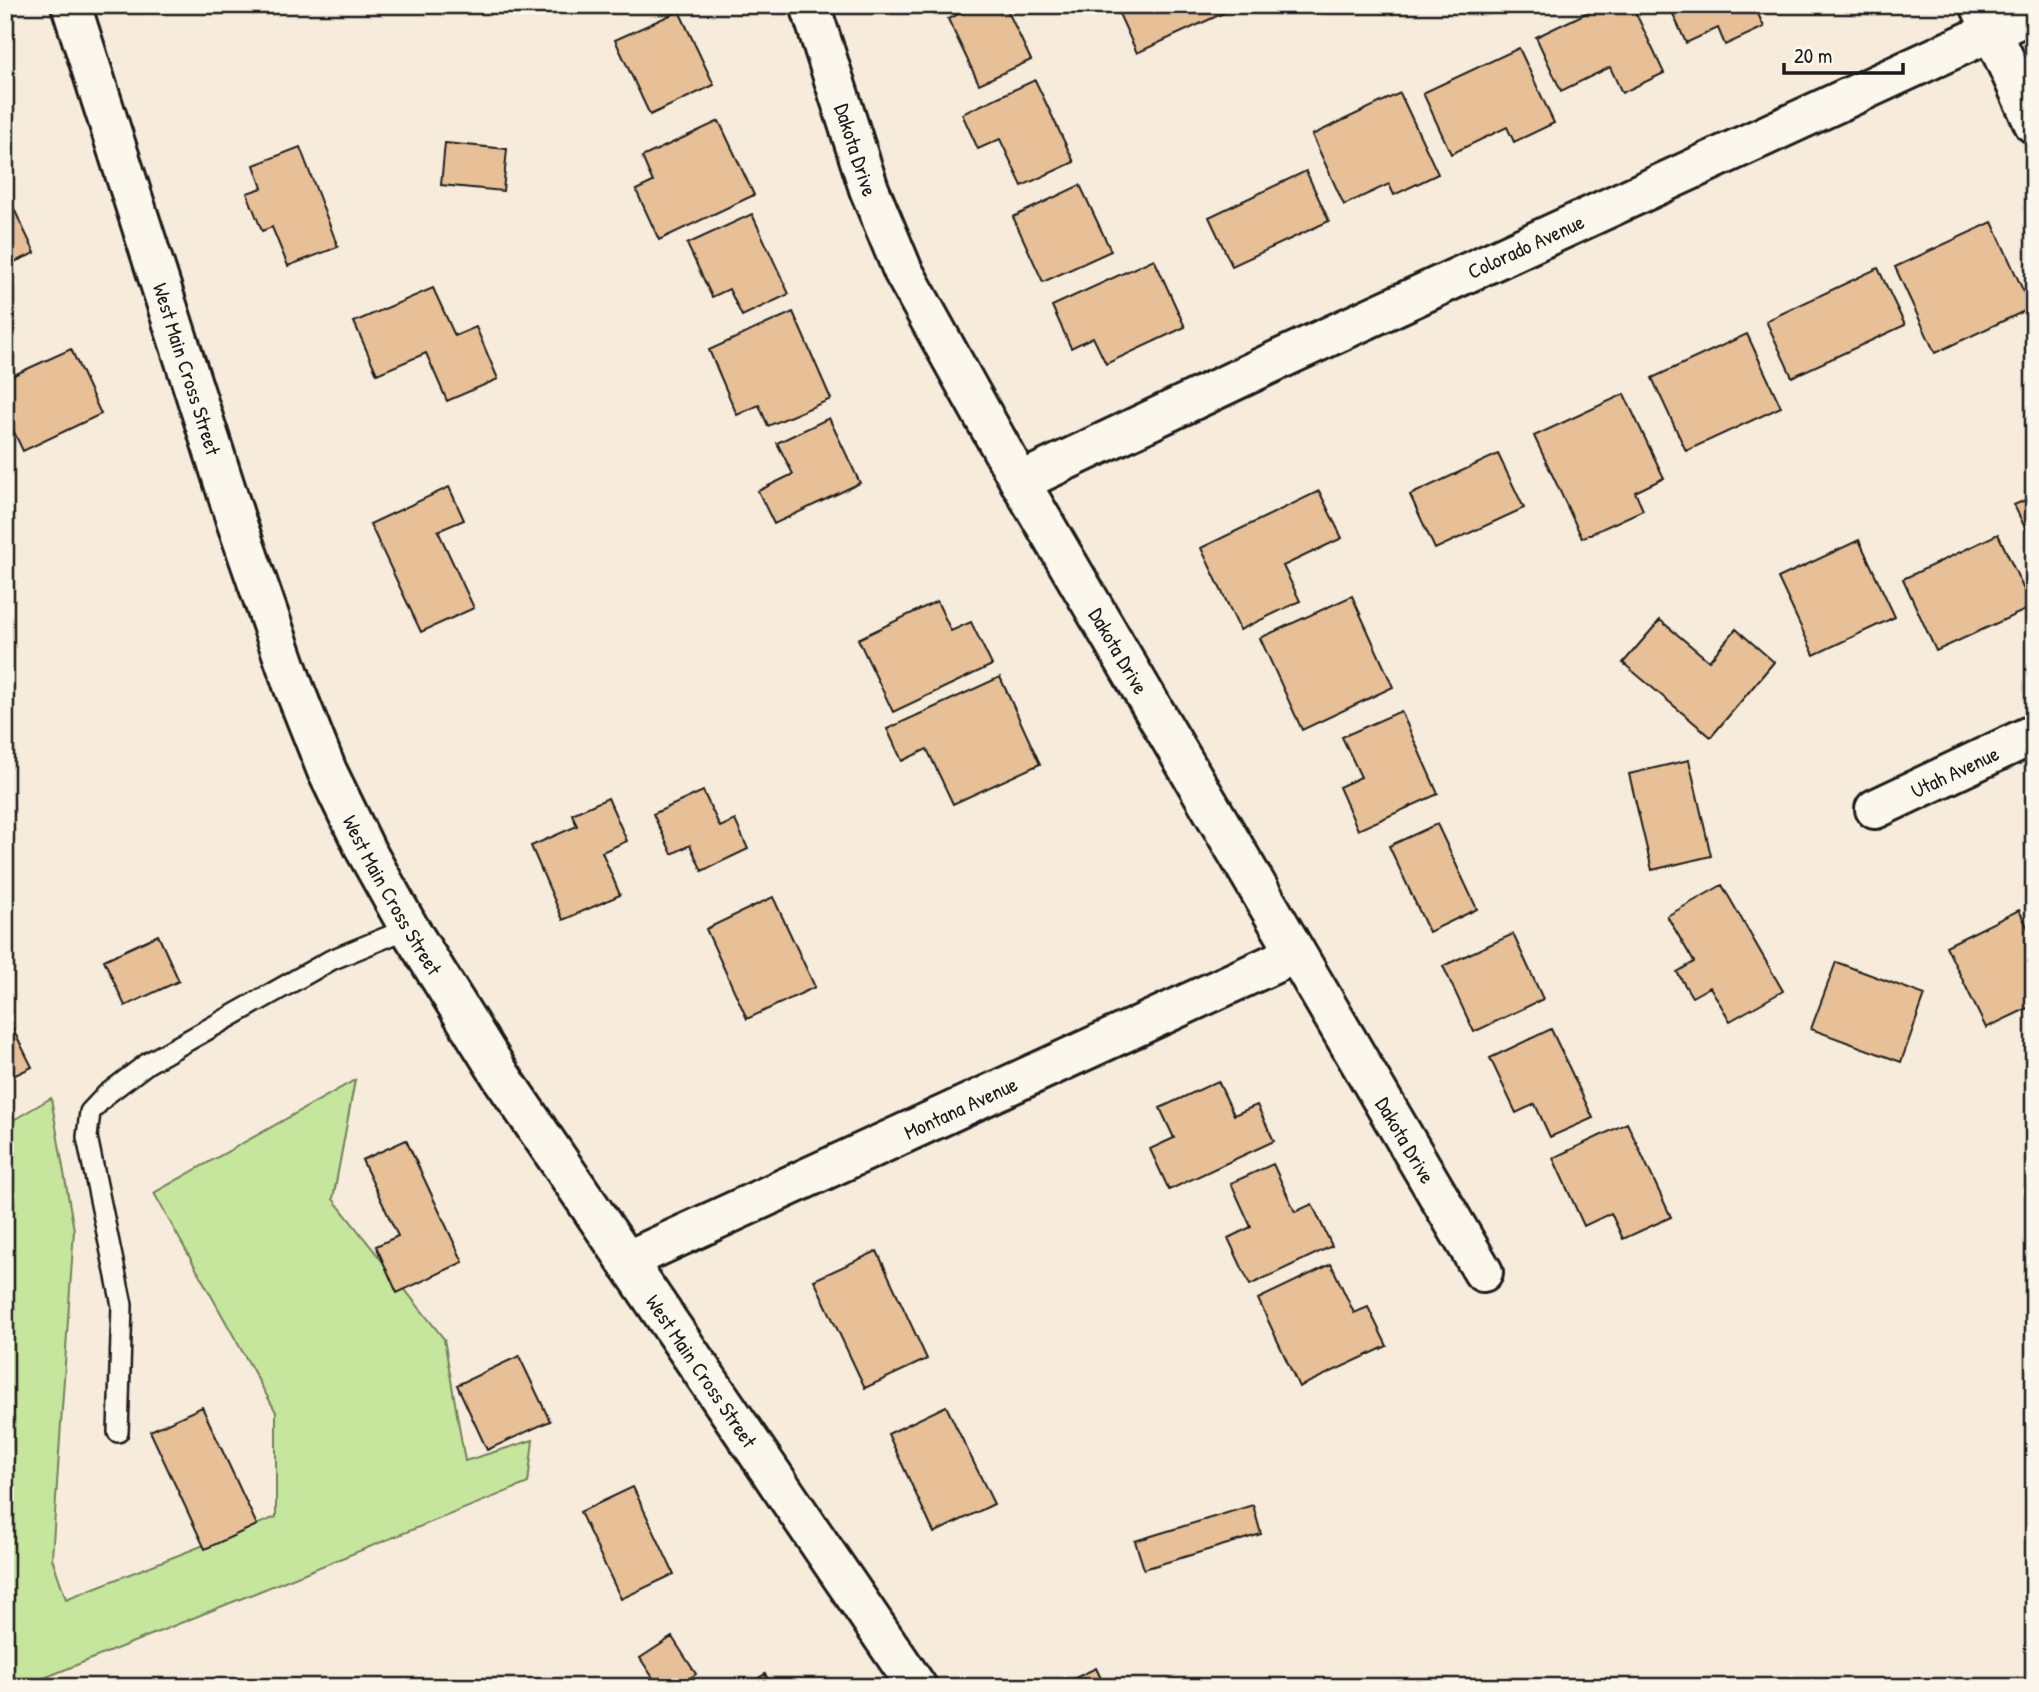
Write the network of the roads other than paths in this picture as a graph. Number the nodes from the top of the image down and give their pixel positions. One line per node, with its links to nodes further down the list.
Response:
1 (71, 5): 9 (street, West Main Cross Street)
2 (810, 5): 6 (street, Dakota Drive)
3 (2034, 12): 4 (street, Colorado Avenue)
4 (1985, 18): 5 (street); 6 (street, Colorado Avenue)
5 (2034, 124)
6 (1020, 482): 10 (street, Dakota Drive)
7 (2034, 734): 8 (street, Utah Avenue)
8 (1875, 809)
9 (409, 929): 11 (street, West Main Cross Street); 13 (lane)
10 (1295, 954): 11 (street, Montana Avenue); 12 (street, Dakota Drive)
11 (626, 1261): 14 (street, West Main Cross Street)
12 (1483, 1272)
13 (118, 1433)
14 (917, 1687)

